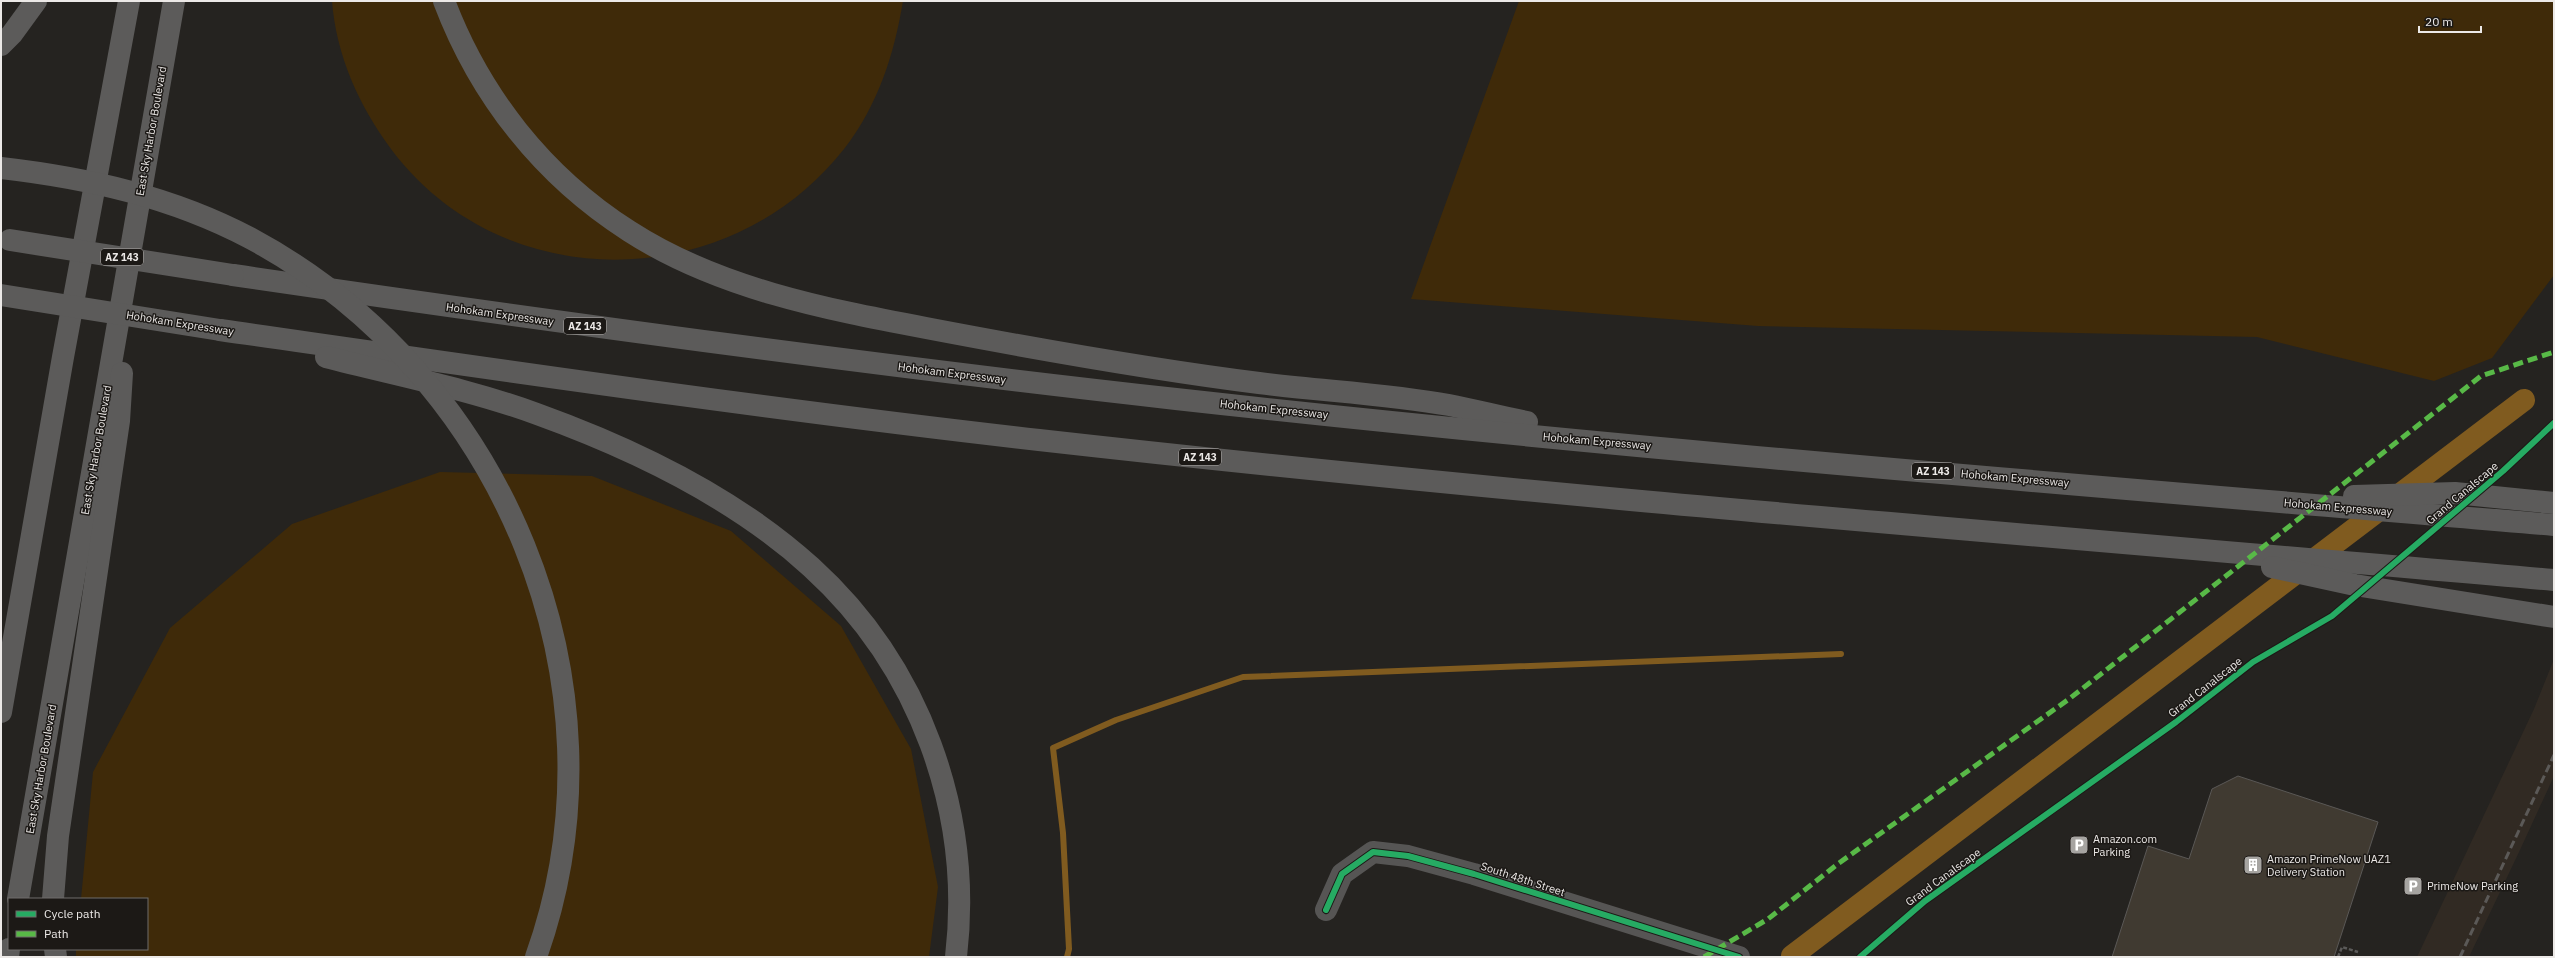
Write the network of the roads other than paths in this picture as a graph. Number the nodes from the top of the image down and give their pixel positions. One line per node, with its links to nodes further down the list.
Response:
1 (36, 1): 5 (highway)
2 (129, 1): 18 (highway)
3 (174, 1): 8 (highway, East Sky Harbor Boulevard)
4 (444, 1): 11 (highway)
5 (1, 45)
6 (1, 168): 22 (highway, bridge)
7 (6, 239): 11 (highway, Hohokam Expressway / AZ 143, bridge)
8 (132, 244): 19 (highway, East Sky Harbor Boulevard); 20 (highway)
9 (1, 295): 10 (highway, Hohokam Expressway / AZ 143, bridge)
10 (220, 330): 15 (highway, Hohokam Expressway / AZ 143); 23 (highway)
11 (1622, 444): 12 (highway, Hohokam Expressway / AZ 143)
12 (2245, 499): 13 (highway); 14 (highway, Hohokam Expressway / AZ 143)
13 (2554, 503)
14 (2554, 525)
15 (2185, 548): 16 (highway, Hohokam Expressway / AZ 143); 17 (highway)
16 (2554, 580)
17 (2554, 617)
18 (1, 712)
19 (18, 898)
20 (53, 898)
21 (1326, 910): 24 (street, South 48th Street)
22 (536, 957)
23 (956, 957)
24 (1739, 957)

